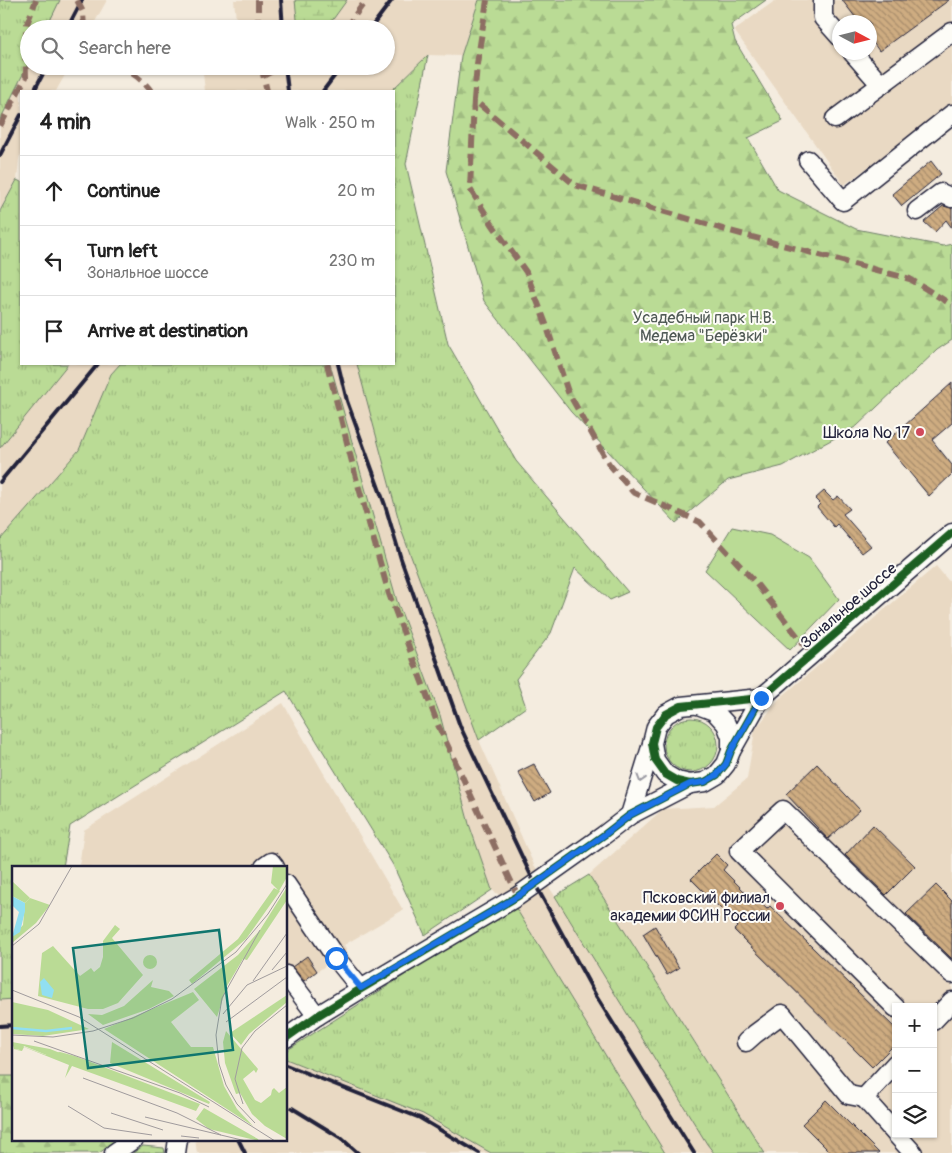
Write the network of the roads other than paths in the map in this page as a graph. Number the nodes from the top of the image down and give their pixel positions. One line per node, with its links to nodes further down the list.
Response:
1 (823, 0): 2 (street)
2 (832, 29)
3 (952, 32): 5 (street)
4 (859, 60): 5 (street)
5 (881, 85): 7 (street)
6 (952, 114): 8 (street)
7 (834, 119)
8 (808, 160)
9 (952, 198): 10 (street)
10 (917, 211)
11 (952, 533): 12 (street, Зональное шоссе)
12 (761, 698): 13 (street); 15 (street, Зональное шоссе)
13 (698, 705): 14 (street); 15 (street)
14 (652, 744): 16 (street); 17 (street, one-way to 17)
15 (731, 751): 16 (street, Зональное шоссе)
16 (690, 784): 17 (street, Зональное шоссе)
17 (630, 815): 21 (street, Зональное шоссе)
18 (288, 887): 21 (street)
19 (952, 974): 23 (street)
20 (288, 978): 24 (street)
21 (361, 988): 24 (street, Зональное шоссе)
22 (952, 1001): 25 (street)
23 (892, 1004)
24 (317, 1016): 26 (street, Зональное шоссе)
25 (937, 1017)
26 (288, 1037)
27 (746, 1042): 29 (street)
28 (892, 1067): 29 (street)
29 (864, 1098): 30 (street)
30 (892, 1130)
31 (900, 1138): 36 (street)
32 (133, 1140): 34 (street)
33 (178, 1140): 35 (street)
34 (114, 1153)
35 (176, 1153)
36 (913, 1153)

